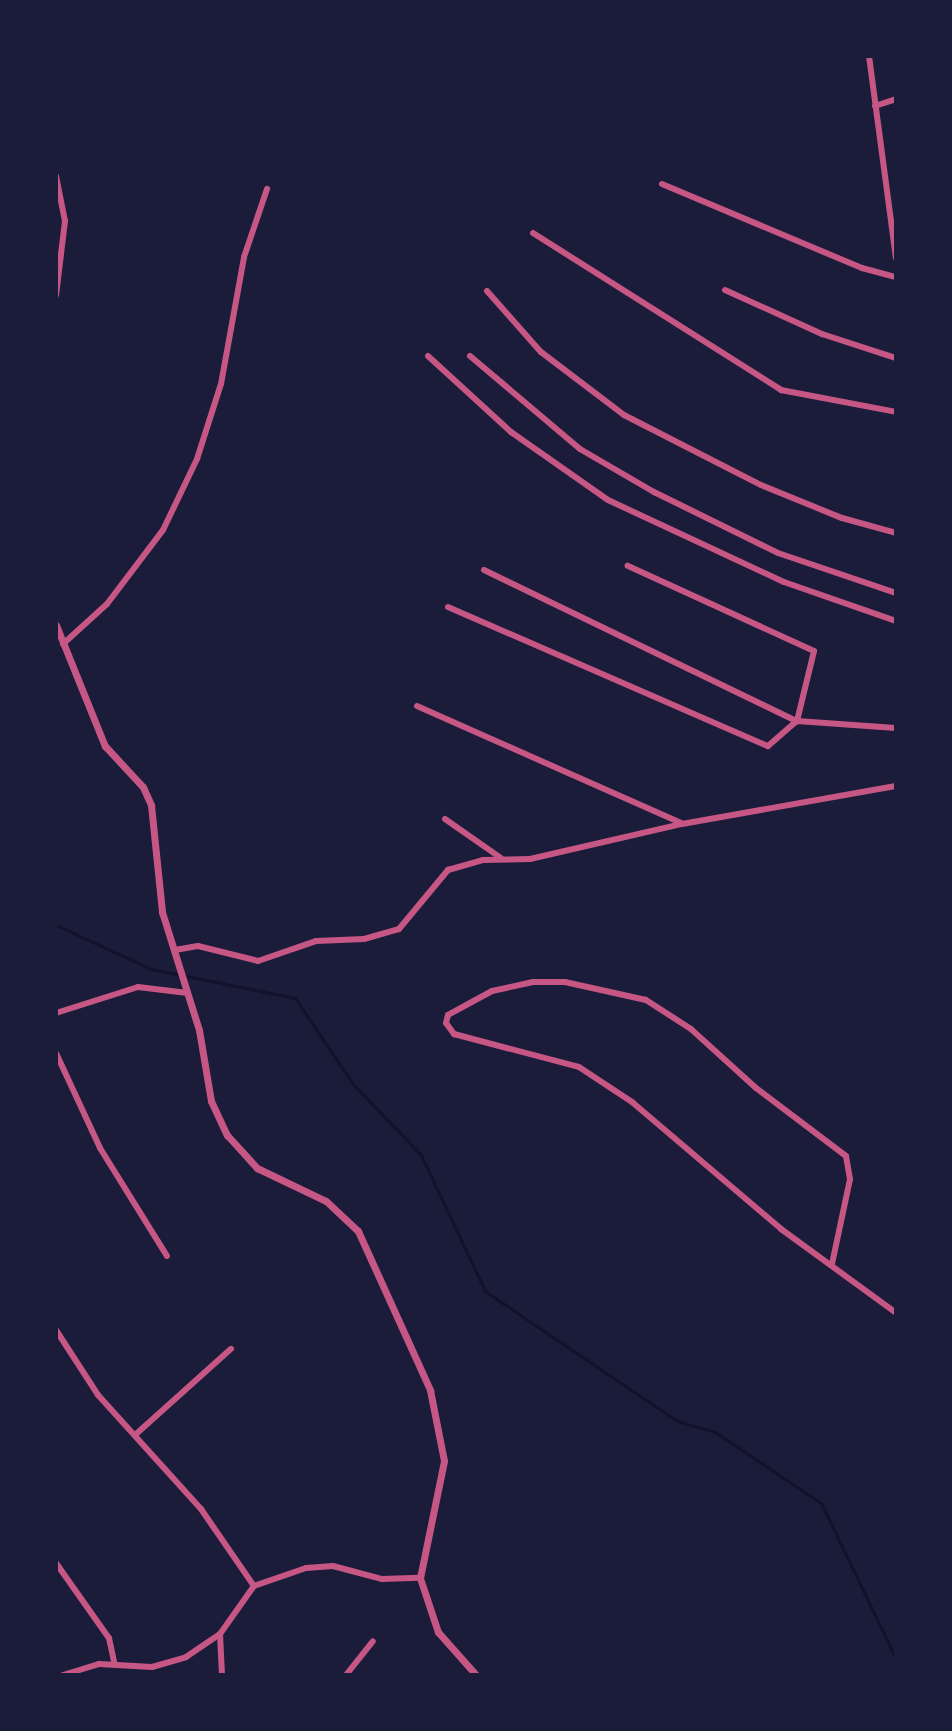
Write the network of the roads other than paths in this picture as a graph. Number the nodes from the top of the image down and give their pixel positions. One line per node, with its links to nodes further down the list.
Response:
1 (869, 56): 3 (street)
2 (896, 99): 3 (street)
3 (875, 106): 8 (street)
4 (56, 176): 12 (street)
5 (662, 184): 9 (street)
6 (267, 189): 24 (street)
7 (533, 233): 16 (street)
8 (896, 258)
9 (896, 277)
10 (725, 290): 15 (street)
11 (487, 291): 17 (street)
12 (56, 295)
13 (428, 356): 22 (street)
14 (470, 356): 20 (street)
15 (896, 358)
16 (896, 412)
17 (896, 533)
18 (628, 566): 26 (street)
19 (484, 570): 26 (street)
20 (896, 593)
21 (448, 607): 26 (street)
22 (896, 621)
23 (56, 625): 24 (street)
24 (63, 644): 32 (street)
25 (417, 706): 30 (street)
26 (797, 721): 27 (street)
27 (896, 728)
28 (896, 786): 30 (street)
29 (445, 819): 31 (street)
30 (682, 824): 31 (street)
31 (502, 858): 32 (street)
32 (175, 950): 33 (street)
33 (188, 993): 34 (street); 43 (street)
34 (56, 1013)
35 (56, 1053): 36 (street)
36 (167, 1256)
37 (832, 1264): 37 (street); 38 (street)
38 (896, 1313)
39 (56, 1330): 41 (street)
40 (231, 1349): 41 (street)
41 (135, 1435): 44 (street)
42 (56, 1563): 47 (street)
43 (420, 1578): 44 (street); 51 (street)
44 (254, 1586): 45 (street)
45 (220, 1634): 47 (street); 49 (street)
46 (373, 1641): 50 (street)
47 (114, 1662): 48 (street)
48 (63, 1675)
49 (222, 1675)
50 (346, 1675)
51 (476, 1675)

